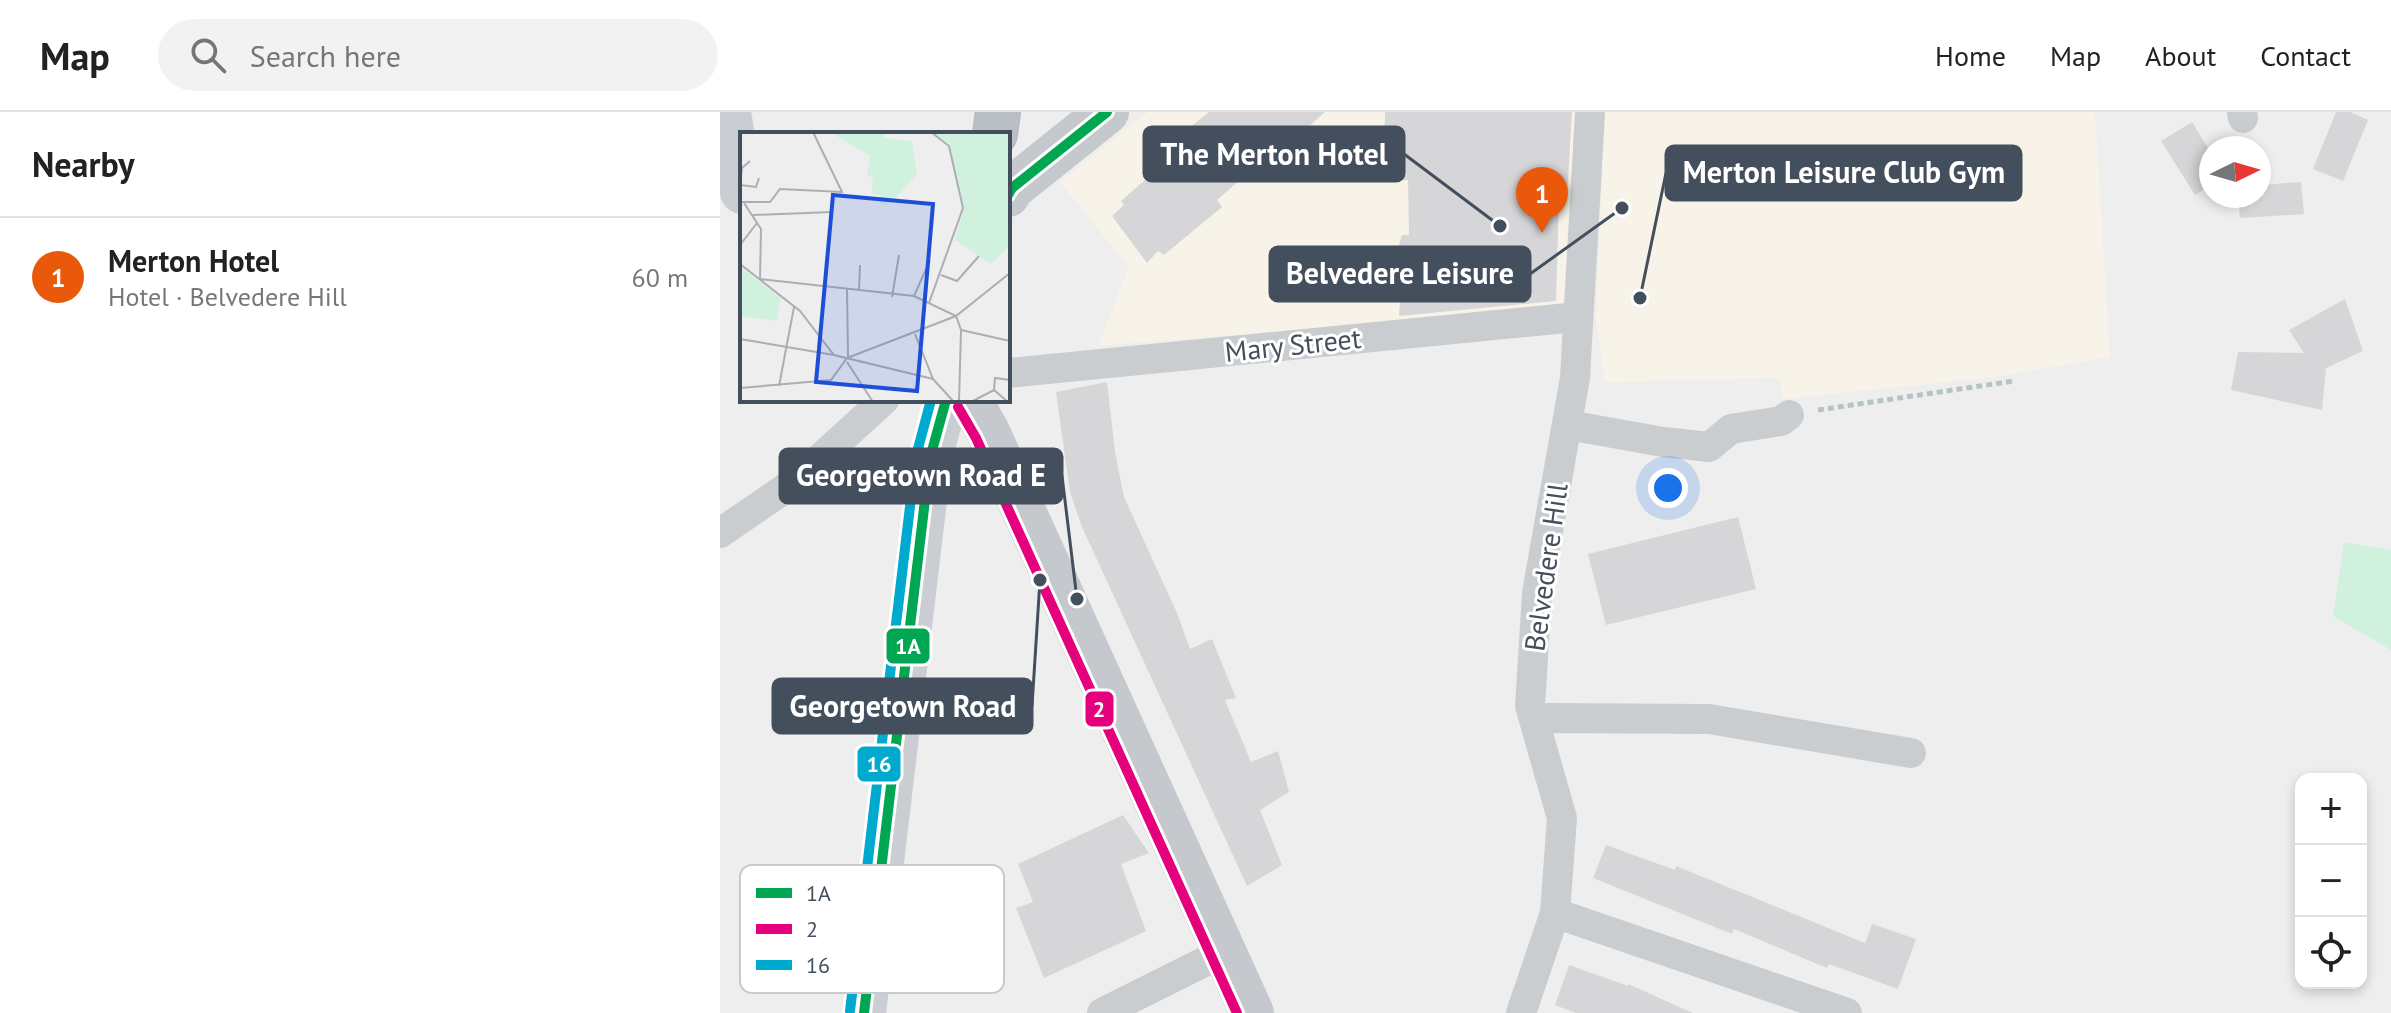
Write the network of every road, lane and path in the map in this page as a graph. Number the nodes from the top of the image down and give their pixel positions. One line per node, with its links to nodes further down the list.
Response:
1 (729, 112): 6 (main road)
2 (998, 112): 5 (highway)
3 (1107, 112): 7 (main road)
4 (1590, 112): 8 (street, Belvedere Hill)
5 (995, 132)
6 (740, 180)
7 (1010, 192)
8 (1577, 317): 9 (street, Mary Street); 15 (street, Belvedere Hill)
9 (1010, 373)
10 (2014, 381): 14 (path)
11 (882, 402): 16 (street)
12 (945, 402): 19 (main road)
13 (971, 402): 21 (main road)
14 (1789, 415): 15 (street)
15 (1568, 425): 17 (street, Belvedere Hill)
16 (720, 533)
17 (1535, 722): 18 (street); 20 (street, Belvedere Hill)
18 (1911, 753)
19 (882, 865)
20 (1555, 913): 26 (street, Belvedere Hill); 27 (street)
21 (1224, 952): 24 (street); 25 (main road)
22 (866, 993): 23 (main road)
23 (864, 1013)
24 (1102, 1013)
25 (1252, 1013)
26 (1521, 1013)
27 (1847, 1013)

